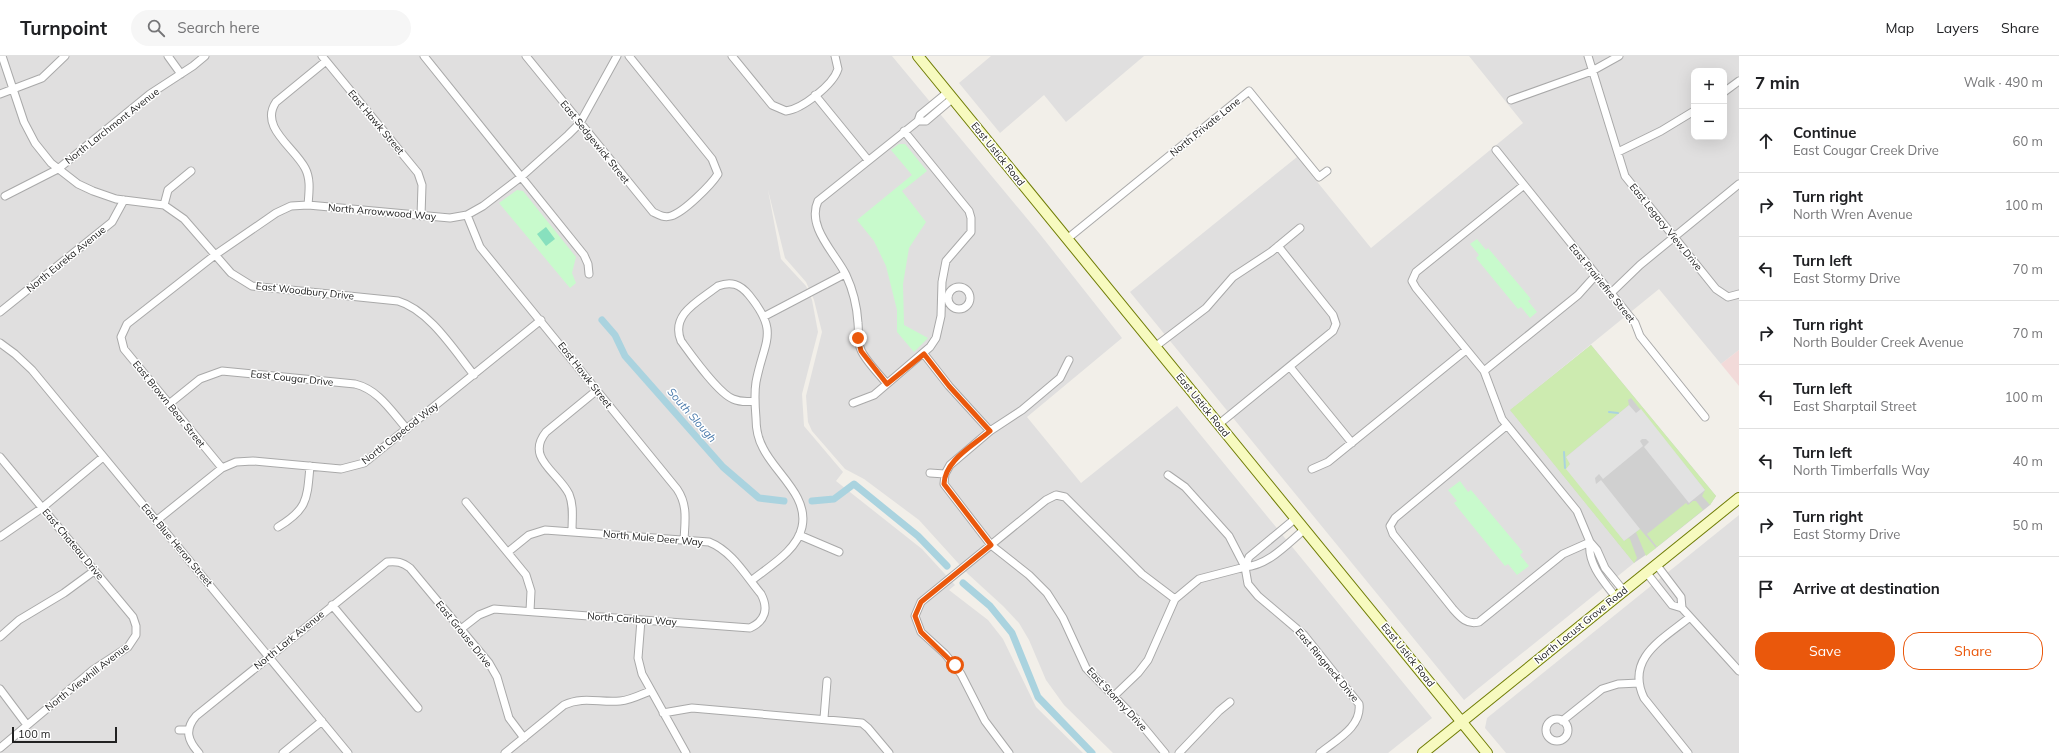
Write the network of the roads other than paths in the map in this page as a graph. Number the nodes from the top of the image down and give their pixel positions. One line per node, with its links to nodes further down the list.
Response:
1 (2, 56): 18 (street, East Woodbury Drive)
2 (65, 56): 18 (street)
3 (168, 56): 16 (street)
4 (205, 56): 16 (street, North Larchmont Avenue)
5 (424, 56): 33 (street)
6 (526, 56): 25 (street, East Sedgewick Street)
7 (617, 56): 25 (street, North Arrowwood Way)
8 (629, 56): 25 (street, East Sedgewick Street)
9 (732, 56): 21 (street)
10 (835, 56): 21 (street)
11 (918, 56): 22 (main road, East Ustick Road)
12 (1588, 56): 15 (street, East Legacy View Drive)
13 (1619, 56): 15 (street)
14 (324, 58): 39 (street); 41 (street, East Hawk Street)
15 (1592, 71): 23 (street); 28 (street, East Legacy View Drive)
16 (181, 74): 30 (street, North Larchmont Avenue)
17 (1737, 85): 19 (street)
18 (13, 90): 20 (street); 30 (street, East Woodbury Drive)
19 (1727, 90)
20 (0, 94)
21 (815, 95): 29 (street)
22 (950, 95): 26 (street); 44 (main road, East Ustick Road)
23 (1511, 100)
24 (1691, 113): 28 (street)
25 (580, 123): 33 (street, North Arrowwood Way)
26 (904, 131): 29 (street); 59 (street)
27 (1496, 150): 35 (street, East Prairiefire Street)
28 (1618, 152): 43 (street, East Legacy View Drive)
29 (868, 160): 48 (street)
30 (58, 169): 36 (street, North Larchmont Avenue); 37 (street, East Woodbury Drive)
31 (191, 171): 38 (street)
32 (1327, 171): 44 (street, North Private Lane)
33 (521, 177): 40 (street, North Arrowwood Way); 47 (street)
34 (1739, 184): 43 (street)
35 (1524, 185): 49 (street, East Prairiefire Street); 58 (street)
36 (5, 196)
37 (124, 200): 38 (street, East Woodbury Drive); 52 (street, North Eureka Avenue)
38 (164, 205): 46 (street, East Woodbury Drive)
39 (308, 205): 41 (street, North Arrowwood Way); 46 (street, North Arrowwood Way)
40 (467, 215): 41 (street, North Arrowwood Way); 54 (street, East Hawk Street)
41 (422, 216)
42 (1300, 228): 45 (street)
43 (1674, 237): 50 (street); 51 (street, East Legacy View Drive)
44 (1067, 239): 57 (main road, East Ustick Road)
45 (1278, 246): 57 (street); 61 (street)
46 (215, 254): 55 (street, North Arrowwood Way); 63 (street, East Woodbury Drive)
47 (589, 274)
48 (846, 274): 53 (street); 64 (street)
49 (1596, 275): 50 (street, East Prairiefire Street); 62 (street)
50 (1611, 293): 69 (street, East Prairiefire Street)
51 (1739, 294)
52 (0, 312)
53 (765, 316): 66 (street); 66 (street)
54 (541, 320): 63 (street, North Capecod Way); 65 (street, East Hawk Street)
55 (121, 337): 68 (street, East Brown Bear Street)
56 (0, 343): 76 (street, East Blue Heron Street)
57 (1156, 346): 70 (main road, East Ustick Road)
58 (1466, 350): 62 (street); 74 (street)
59 (924, 354): 64 (street); 73 (street)
60 (1069, 360): 73 (street)
61 (1290, 367): 70 (street); 74 (street)
62 (1484, 371): 71 (street)
63 (474, 375): 72 (street, North Capecod Way)
64 (887, 384): 67 (street)
65 (596, 391): 90 (street); 93 (street, East Hawk Street)
66 (755, 402): 91 (street)
67 (853, 403)
68 (169, 404): 72 (street, East Cougar Drive); 78 (street, East Brown Bear Street)
69 (1705, 417)
70 (1219, 424): 86 (main road, East Ustick Road)
71 (1506, 426): 94 (street); 94 (street)
72 (407, 429): 77 (street, North Capecod Way)
73 (990, 431): 81 (street)
74 (1352, 443): 79 (street)
75 (0, 457): 85 (street, East Chateau Drive)
76 (103, 457): 85 (street); 87 (street, East Blue Heron Street)
77 (310, 466): 78 (street, North Capecod Way); 88 (street)
78 (222, 468): 87 (street, North Capecod Way)
79 (1312, 469)
80 (930, 473): 81 (street)
81 (945, 474): 95 (street, East Stormy Drive)
82 (1168, 475): 100 (street, East Ringneck Drive)
83 (1739, 498): 99 (main road, North Locust Grove Road)
84 (466, 502): 96 (street)
85 (42, 508): 92 (street); 101 (street, East Chateau Drive)
86 (1296, 518): 89 (main road, East Ustick Road); 100 (street)
87 (156, 521): 114 (street, East Blue Heron Street)
88 (278, 527)
89 (1305, 529): 100 (street); 127 (main road, East Ustick Road)
90 (572, 531): 93 (street, North Mule Deer Way); 96 (street, North Mule Deer Way)
91 (800, 535): 97 (street); 103 (street)
92 (0, 537)
93 (684, 540): 103 (street, North Mule Deer Way)
94 (1590, 542): 104 (street)
95 (991, 545): 105 (street); 120 (street, East Stormy Drive); 139 (street)
96 (508, 552): 108 (street)
97 (839, 552)
98 (399, 561): 106 (street, North Lark Avenue); 111 (street, East Grouse Drive)
99 (1656, 564): 102 (main road, North Locust Grove Road); 107 (street)
100 (1245, 567): 105 (street); 142 (street, East Ringneck Drive)
101 (94, 571): 112 (street, East Chateau Drive); 113 (street)
102 (1646, 572): 104 (main road, North Locust Grove Road); 107 (street)
103 (751, 581): 110 (street, North Caribou Way)
104 (1619, 593): 127 (main road, North Locust Grove Road)
105 (1175, 599): 120 (street)
106 (332, 605): 114 (street, North Lark Avenue); 122 (street)
107 (1682, 608): 109 (street)
108 (530, 611): 110 (street, North Caribou Way); 111 (street, North Caribou Way)
109 (1690, 617): 115 (street); 117 (street)
110 (641, 620): 119 (street)
111 (461, 629): 131 (street, East Grouse Drive)
112 (136, 636): 128 (street, North Viewhill Avenue)
113 (0, 637)
114 (269, 657): 125 (street, East Blue Heron Street); 130 (street, North Lark Avenue)
115 (1739, 671)
116 (827, 681): 124 (street)
117 (1638, 683): 126 (street); 145 (street)
118 (0, 689): 128 (street)
119 (650, 691): 123 (street); 131 (street)
120 (1114, 696): 140 (street, East Stormy Drive)
121 (1230, 702): 141 (street)
122 (418, 708)
123 (663, 713): 124 (street); 137 (street)
124 (824, 718): 138 (street)
125 (322, 721): 134 (street); 135 (street, East Blue Heron Street)
126 (1562, 721)
127 (1462, 722): 143 (main road, North Locust Grove Road); 144 (main road, East Ustick Road)
128 (27, 725): 132 (street, North Viewhill Avenue)
129 (179, 730): 130 (street)
130 (188, 730): 133 (street)
131 (524, 738): 136 (street)
132 (0, 748)
133 (199, 753)
134 (283, 753)
135 (348, 753)
136 (505, 753)
137 (686, 753)
138 (889, 753)
139 (1009, 753)
140 (1165, 753)
141 (1179, 753)
142 (1320, 753)
143 (1423, 753)
144 (1488, 753)
145 (1688, 753)

